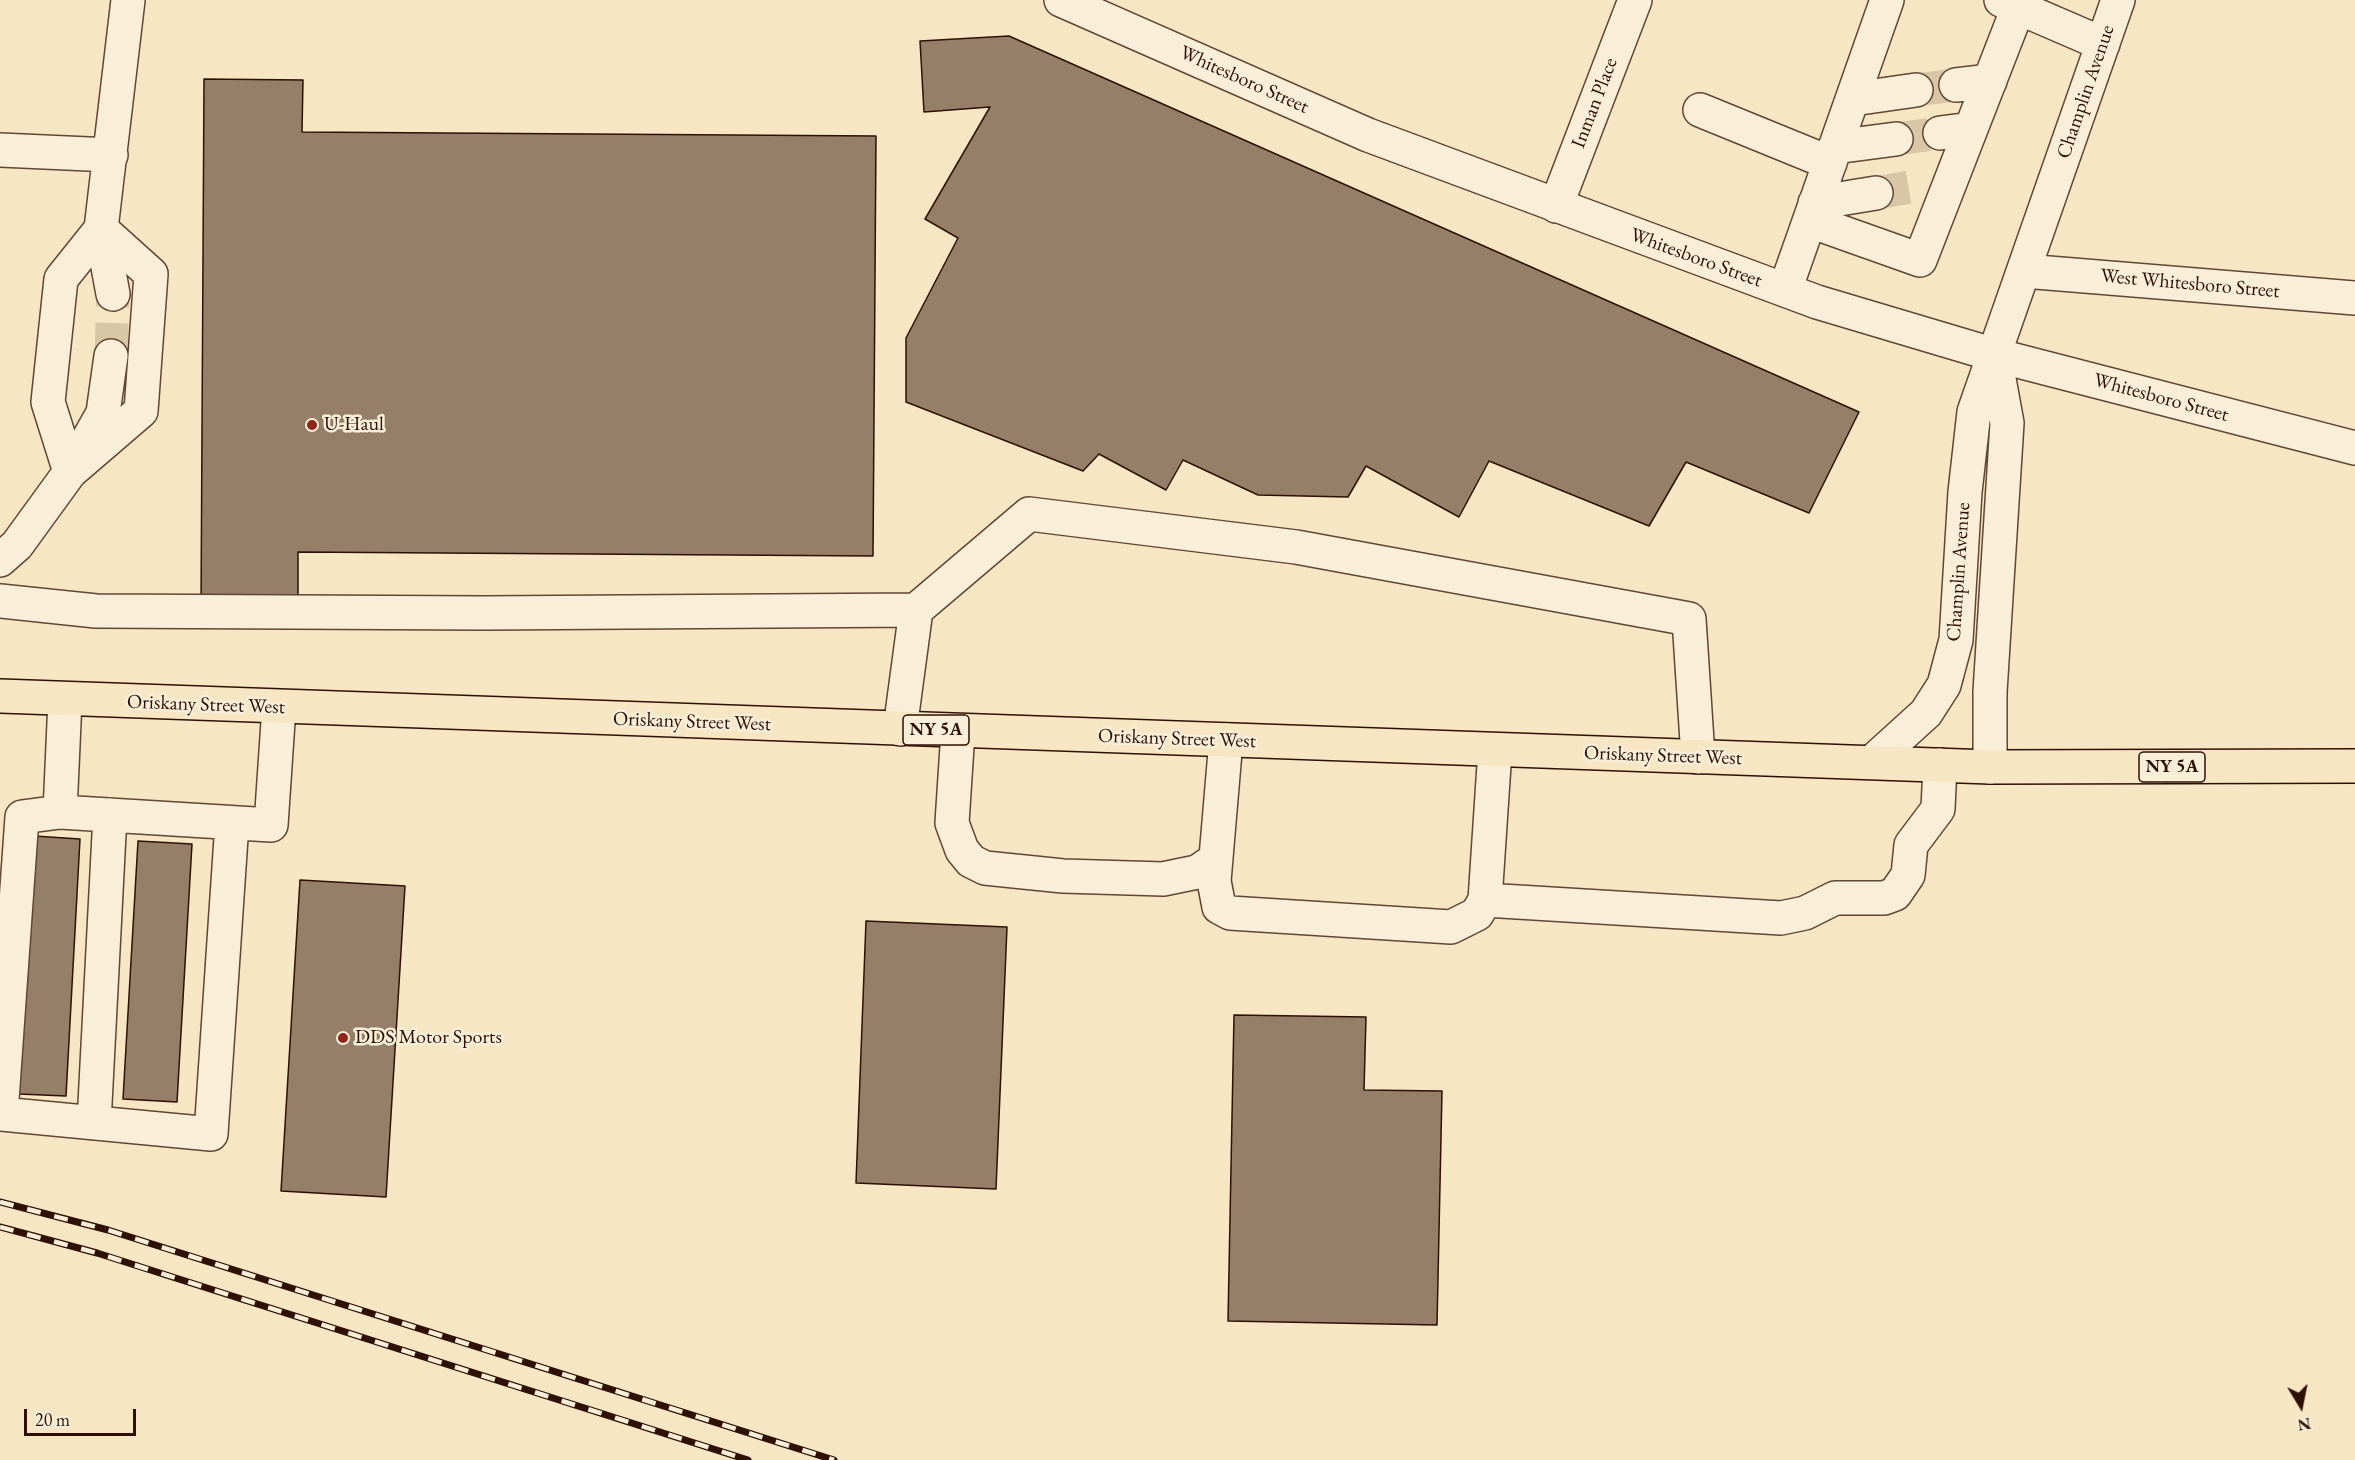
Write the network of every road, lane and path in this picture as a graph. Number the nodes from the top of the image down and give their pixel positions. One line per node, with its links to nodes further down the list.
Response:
1 (128, 0): 15 (street)
2 (1060, 0): 18 (street, Whitesboro Street)
3 (1635, 0): 18 (street, Inman Place)
4 (1887, 0): 11 (street)
5 (2118, 0): 7 (street, Champlin Avenue)
6 (2009, 4): 7 (street); 8 (street)
7 (2103, 44): 21 (street, Champlin Avenue)
8 (1990, 81): 9 (street); 19 (street)
9 (1956, 86)
10 (1916, 90): 11 (street)
11 (1852, 99): 16 (street)
12 (1700, 110): 16 (street)
13 (1896, 139): 16 (street)
14 (0, 150): 15 (street)
15 (111, 155): 20 (street)
16 (1833, 155): 19 (street)
17 (1876, 193): 19 (street)
18 (1556, 206): 22 (street, Whitesboro Street)
19 (1813, 212): 22 (street)
20 (101, 229): 23 (street); 28 (street); 28 (street)
21 (2024, 271): 24 (street, West Whitesboro Street); 25 (street, Champlin Avenue)
22 (1785, 291): 25 (street, Whitesboro Street)
23 (113, 294)
24 (2355, 297)
25 (1995, 355): 27 (street, Whitesboro Street); 40 (street, Champlin Avenue); 43 (street, Champlin Avenue)
26 (111, 356): 28 (street)
27 (2355, 448)
28 (70, 472): 29 (street)
29 (6, 544)
30 (0, 601): 31 (street)
31 (916, 609): 35 (street); 39 (street)
32 (0, 696): 33 (main road, Oriskany Street West / NY 5A)
33 (65, 700): 34 (main road, Oriskany Street West / NY 5A); 44 (street)
34 (279, 707): 35 (main road, Oriskany Street West / NY 5A); 46 (street)
35 (900, 729): 36 (main road, Oriskany Street West / NY 5A)
36 (958, 731): 37 (main road, Oriskany Street West / NY 5A); 47 (street)
37 (1226, 741): 38 (main road, Oriskany Street West / NY 5A); 47 (street)
38 (1495, 750): 39 (main road, Oriskany Street West / NY 5A); 48 (street)
39 (1698, 757): 40 (main road, Oriskany Street West / NY 5A)
40 (1872, 762): 41 (main road, Oriskany Street West / NY 5A)
41 (1940, 765): 43 (main road, Oriskany Street West / NY 5A); 48 (street)
42 (2355, 766): 43 (main road, Oriskany Street West / NY 5A)
43 (1990, 767)
44 (60, 812): 45 (street); 49 (street)
45 (110, 816): 46 (street); 49 (street)
46 (232, 823): 49 (street)
47 (1216, 859): 48 (street)
48 (1485, 900)
49 (94, 1122)

